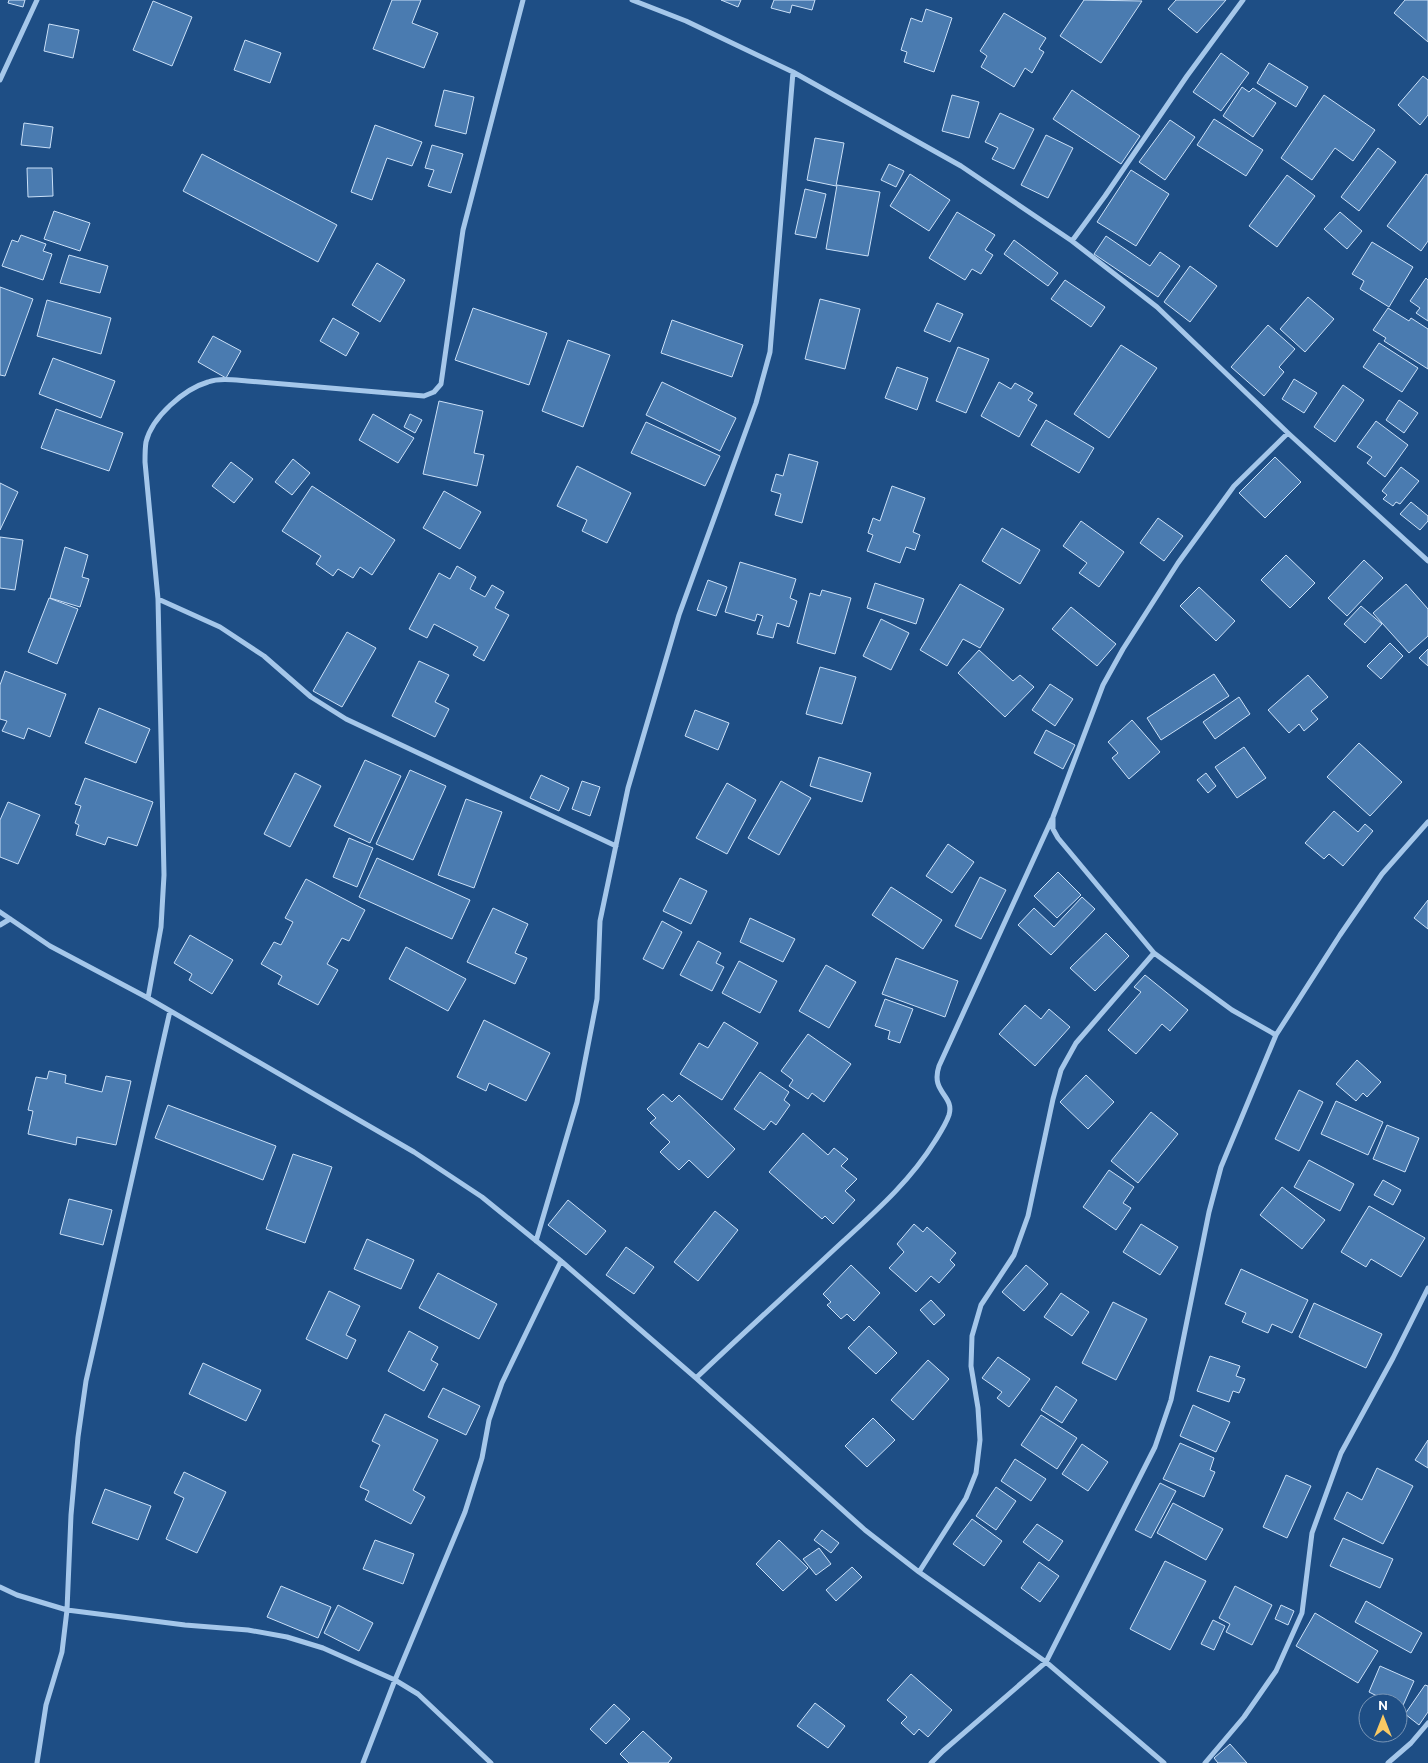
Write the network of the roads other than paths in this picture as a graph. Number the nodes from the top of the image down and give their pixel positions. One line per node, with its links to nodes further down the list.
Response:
1 (37, 0): 6 (street)
2 (524, 0): 10 (street)
3 (632, 0): 5 (street)
4 (1243, 0): 7 (street)
5 (793, 72): 7 (street); 13 (street)
6 (0, 80)
7 (1072, 241): 8 (street)
8 (1288, 432): 9 (street); 11 (street)
9 (1428, 562)
10 (158, 600): 13 (street); 18 (street)
11 (1053, 817): 17 (street); 24 (street)
12 (1428, 822): 20 (street)
13 (616, 846): 21 (street)
14 (0, 912): 15 (street)
15 (10, 920): 16 (street); 18 (street)
16 (0, 924)
17 (1154, 953): 20 (street); 25 (street)
18 (148, 998): 19 (street)
19 (170, 1011): 21 (street); 27 (street)
20 (1276, 1035): 28 (street)
21 (536, 1241): 22 (street)
22 (561, 1261): 24 (street); 29 (street)
23 (1428, 1288): 36 (street)
24 (696, 1378): 25 (street)
25 (919, 1572): 28 (street)
26 (0, 1587): 27 (street)
27 (68, 1610): 29 (street); 31 (street)
28 (1046, 1662): 34 (street); 35 (street)
29 (395, 1680): 32 (street); 33 (street)
30 (1428, 1723): 37 (street)
31 (37, 1763)
32 (363, 1763)
33 (490, 1763)
34 (931, 1763)
35 (1164, 1763)
36 (1204, 1763)
37 (1388, 1763)

